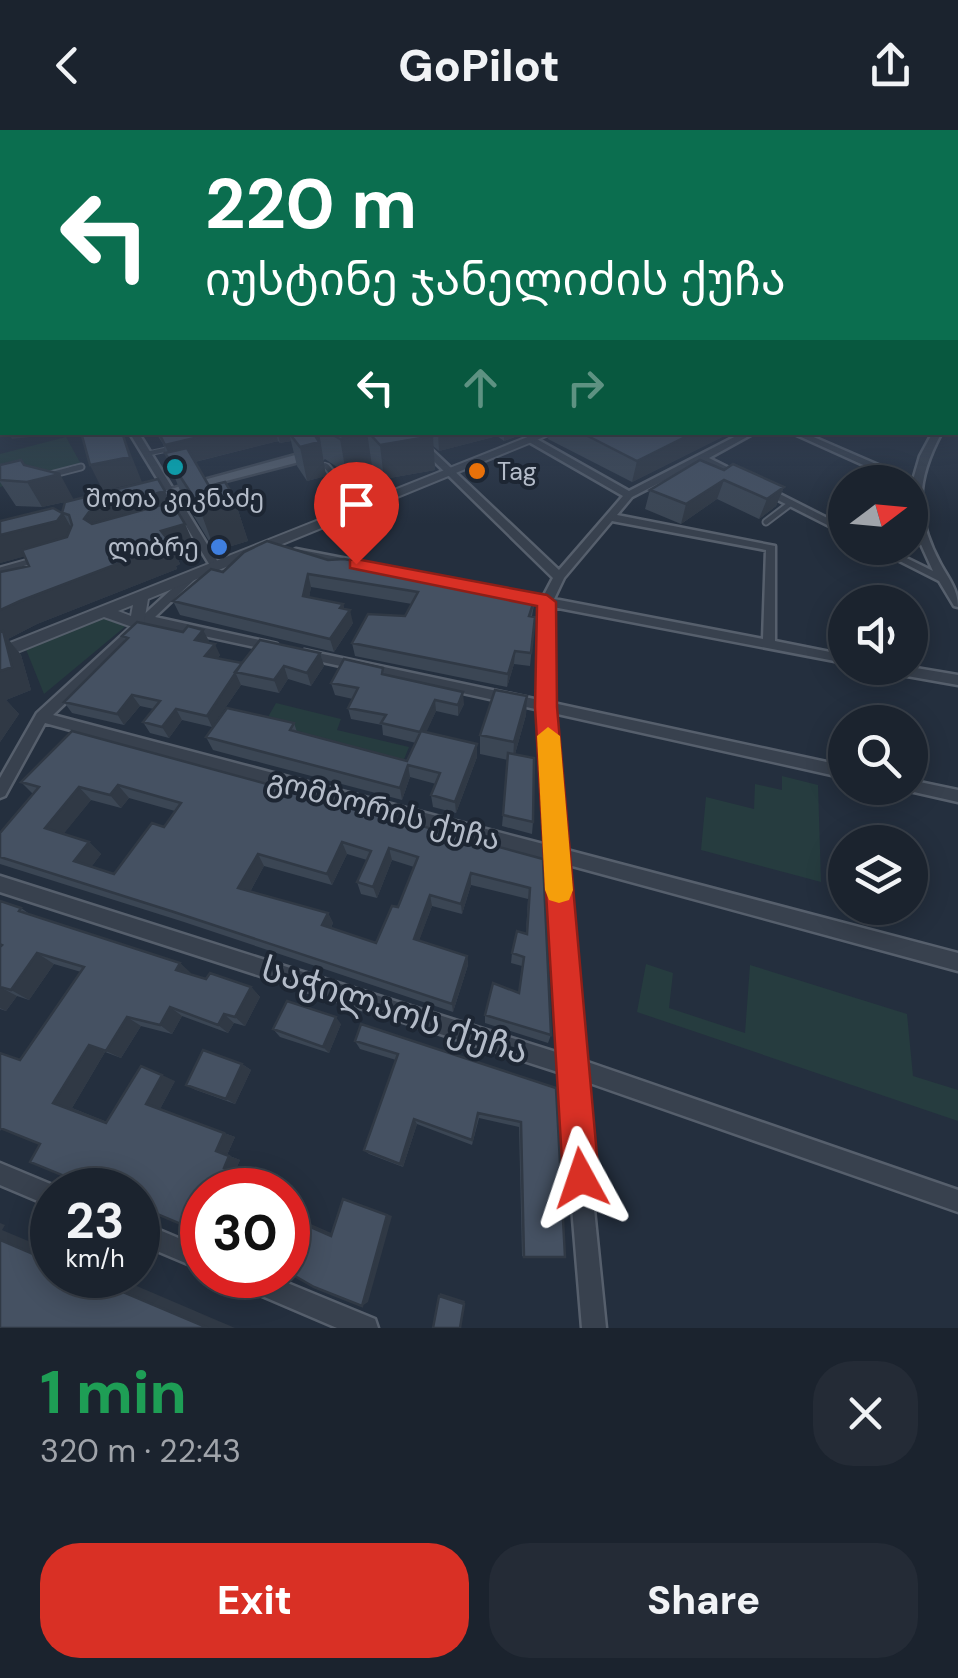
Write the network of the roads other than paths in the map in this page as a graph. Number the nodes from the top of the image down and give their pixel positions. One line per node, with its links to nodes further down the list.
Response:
1 (135, 435): 9 (street)
2 (411, 435): 15 (street)
3 (543, 435): 7 (street)
4 (746, 435): 11 (street)
5 (801, 435): 12 (street)
6 (937, 435): 13 (street)
7 (532, 440): 15 (street); 19 (street)
8 (184, 446): 9 (lane)
9 (146, 454): 18 (street)
10 (324, 457): 17 (lane); 18 (main road)
11 (702, 458): 19 (street); 20 (street)
12 (871, 465)
13 (923, 465)
14 (81, 466): 16 (lane)
15 (451, 474): 27 (street); 35 (street)
16 (49, 475)
17 (337, 479)
18 (172, 491): 21 (main road); 22 (street)
19 (628, 495): 23 (street)
20 (791, 503): 25 (lane); 26 (street)
21 (121, 504)
22 (188, 517): 24 (lane); 32 (street)
23 (609, 517): 35 (street); 43 (street)
24 (174, 521)
25 (766, 522)
26 (828, 522)
27 (266, 546): 32 (street); 33 (street)
28 (928, 554): 36 (street)
29 (38, 559): 34 (lane)
30 (47, 564): 34 (lane)
31 (914, 565): 36 (street)
32 (216, 567): 38 (street)
33 (375, 568)
34 (0, 573)
35 (558, 578): 40 (street)
36 (944, 580): 39 (street)
37 (509, 594): 40 (street)
38 (149, 599): 41 (street); 42 (street)
39 (958, 601)
40 (547, 602): 43 (street); 48 (street)
41 (105, 612): 42 (street); 44 (street)
42 (138, 624): 48 (street); 49 (street)
43 (769, 645): 45 (street)
44 (0, 653)
45 (828, 656)
46 (928, 675): 47 (street)
47 (958, 680)
48 (546, 707): 50 (street); 54 (street)
49 (42, 717): 52 (street); 54 (street, გომბორის ქუჩა)
50 (828, 768)
51 (928, 790): 53 (street)
52 (0, 792)
53 (958, 796)
54 (557, 857): 56 (street, გომბორის ქუჩა); 57 (street)
55 (0, 884): 57 (street, საჭილაოს ქუჩა)
56 (958, 962)
57 (570, 1066): 60 (street, საჭილაოს ქუჩა); 63 (street)
58 (0, 1174): 59 (street)
59 (30, 1187)
60 (958, 1201)
61 (295, 1298): 62 (street)
62 (366, 1328)
63 (594, 1328)

